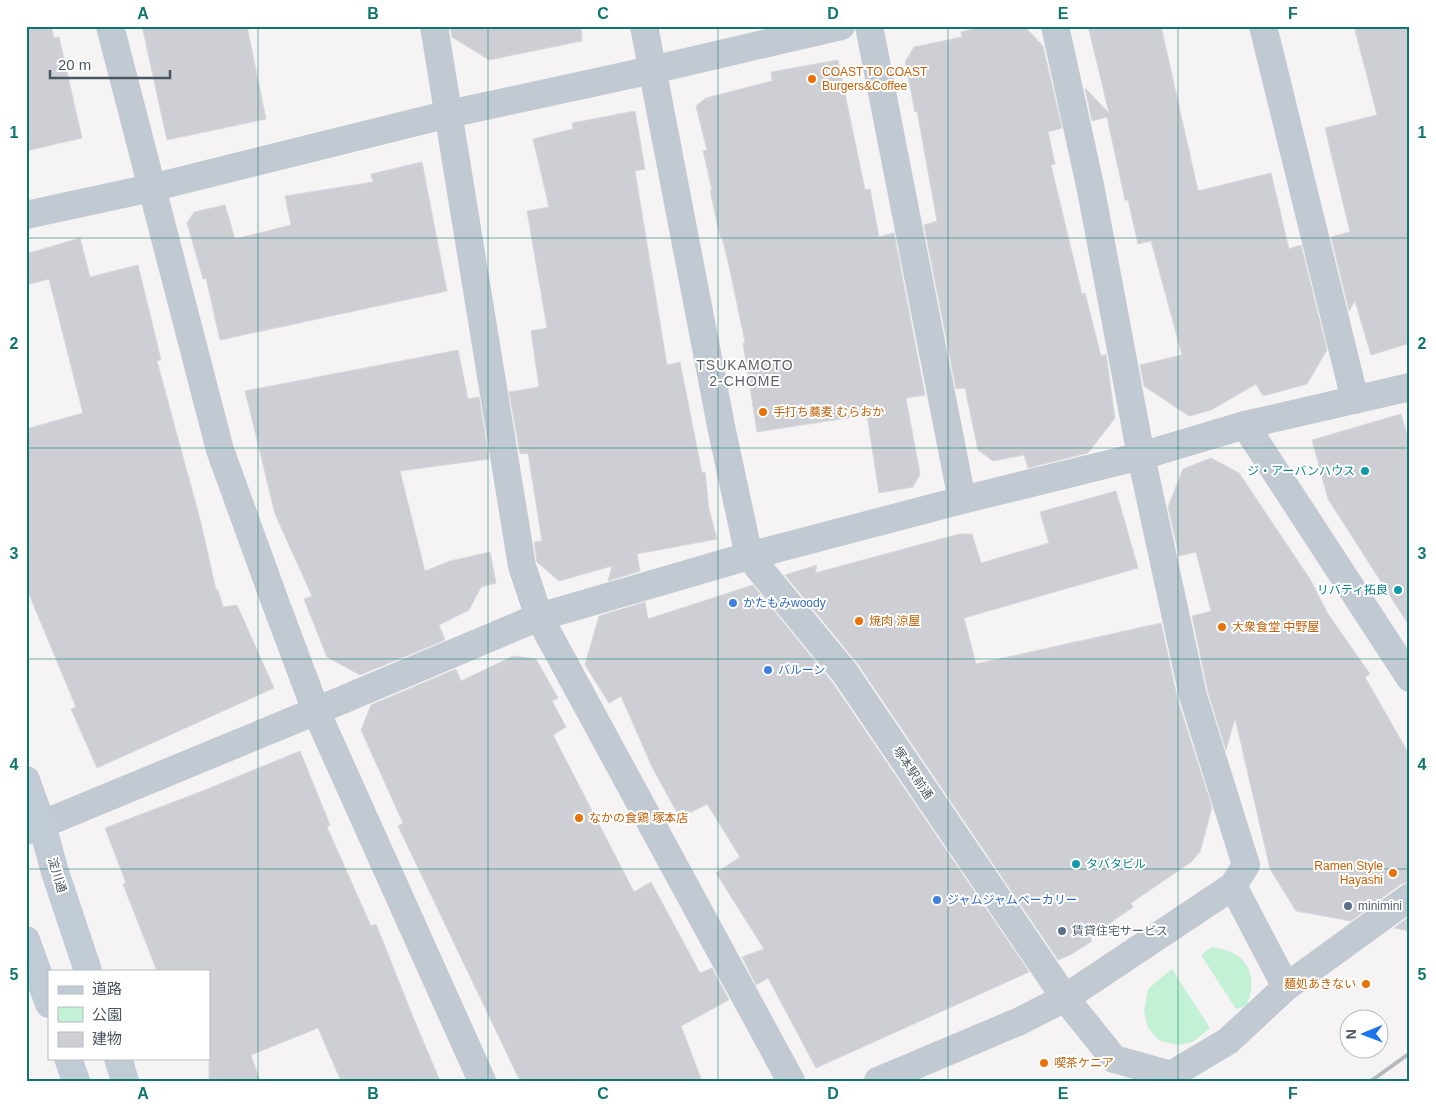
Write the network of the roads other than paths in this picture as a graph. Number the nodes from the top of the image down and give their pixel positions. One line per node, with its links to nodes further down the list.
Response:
1 (110, 26): 10 (street)
2 (434, 26): 9 (street)
3 (644, 26): 8 (street)
4 (841, 26): 8 (street)
5 (869, 26): 16 (street)
6 (1055, 26): 15 (street)
7 (1264, 26): 13 (street)
8 (652, 70): 9 (street); 17 (street)
9 (448, 114): 10 (street); 18 (street)
10 (151, 188): 11 (street); 20 (street)
11 (26, 215)
12 (1410, 387): 13 (street)
13 (1355, 400): 14 (street)
14 (1245, 426): 15 (street); 19 (street)
15 (1141, 456): 16 (street); 23 (street)
16 (962, 500): 17 (street)
17 (749, 556): 18 (street); 28 (street, 塚本駅前通)
18 (539, 616): 20 (street); 36 (street)
19 (1410, 678)
20 (316, 711): 22 (street); 35 (street)
21 (26, 780): 22 (street, 淀川通)
22 (34, 828): 26 (street, 淀川通)
23 (1233, 886): 27 (street); 28 (street)
24 (1410, 897): 27 (street)
25 (26, 940): 29 (street)
26 (88, 970)
27 (1286, 987): 32 (street)
28 (1066, 998): 32 (street, 塚本駅前通); 37 (street)
29 (48, 1001)
30 (69, 1060): 33 (street)
31 (119, 1060): 34 (street)
32 (1169, 1078)
33 (76, 1081)
34 (125, 1081)
35 (482, 1081)
36 (791, 1081)
37 (878, 1081)

